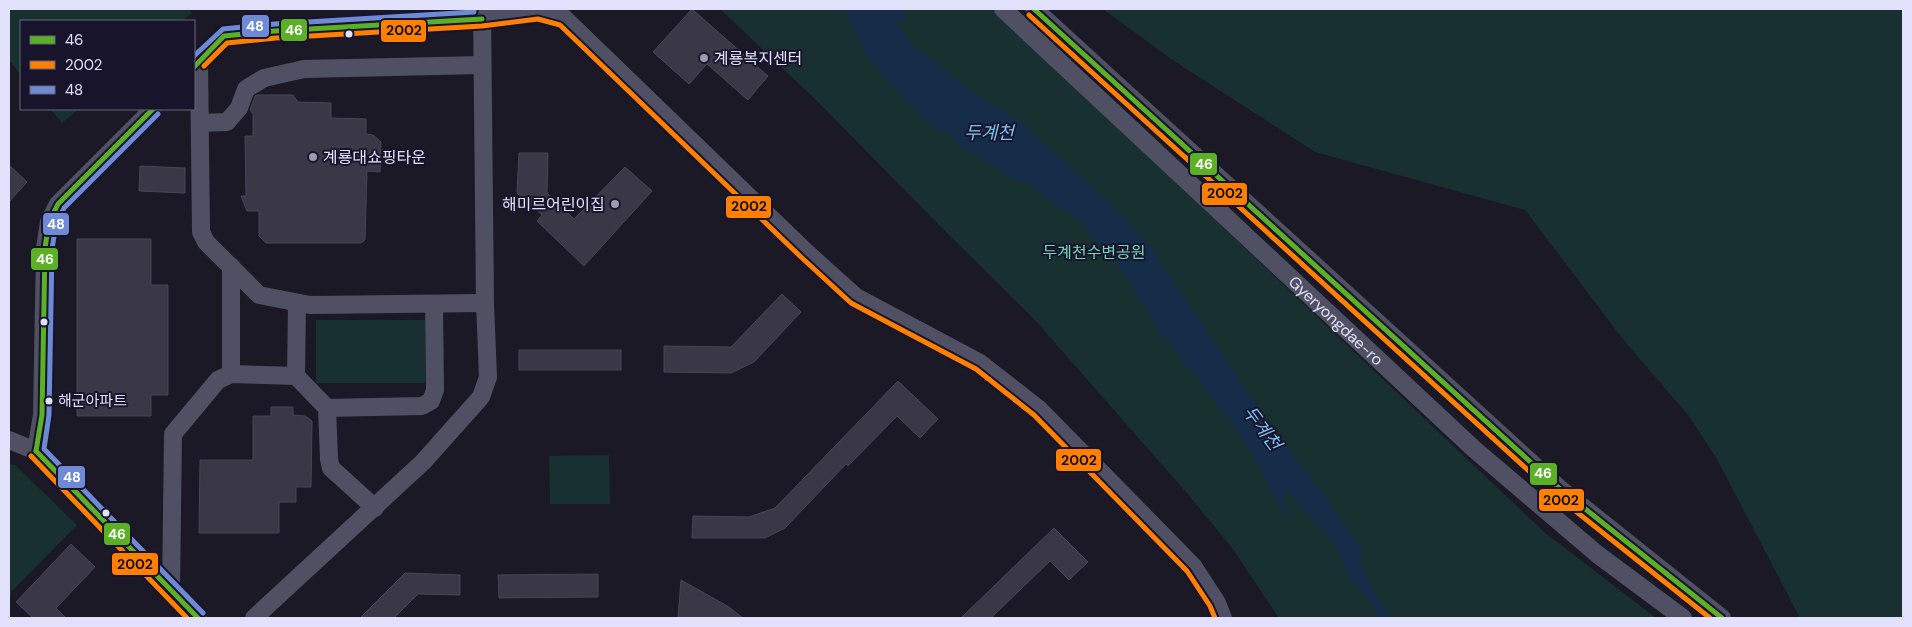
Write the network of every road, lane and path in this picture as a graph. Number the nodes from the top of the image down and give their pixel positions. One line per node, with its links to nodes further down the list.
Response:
1 (1003, 9): 23 (street, Gyeryongdae-ro)
2 (1034, 9): 24 (street, Gyeryongdae-ro)
3 (539, 10): 4 (street); 22 (street)
4 (482, 14): 5 (street); 6 (street)
5 (197, 64): 8 (street)
6 (482, 65): 8 (street); 11 (street)
7 (152, 110): 17 (street)
8 (200, 122): 9 (street)
9 (231, 266): 10 (street); 13 (street)
10 (297, 303): 12 (street); 14 (street)
11 (485, 303): 12 (street); 18 (street)
12 (434, 304): 15 (street)
13 (231, 374): 14 (street); 19 (street)
14 (296, 376): 15 (street)
15 (327, 408): 18 (street)
16 (9, 440): 17 (street)
17 (36, 451): 19 (street)
18 (375, 508): 21 (street)
19 (171, 592): 20 (street)
20 (198, 618)
21 (254, 618)
22 (1223, 618)
23 (1683, 618)
24 (1722, 618)

